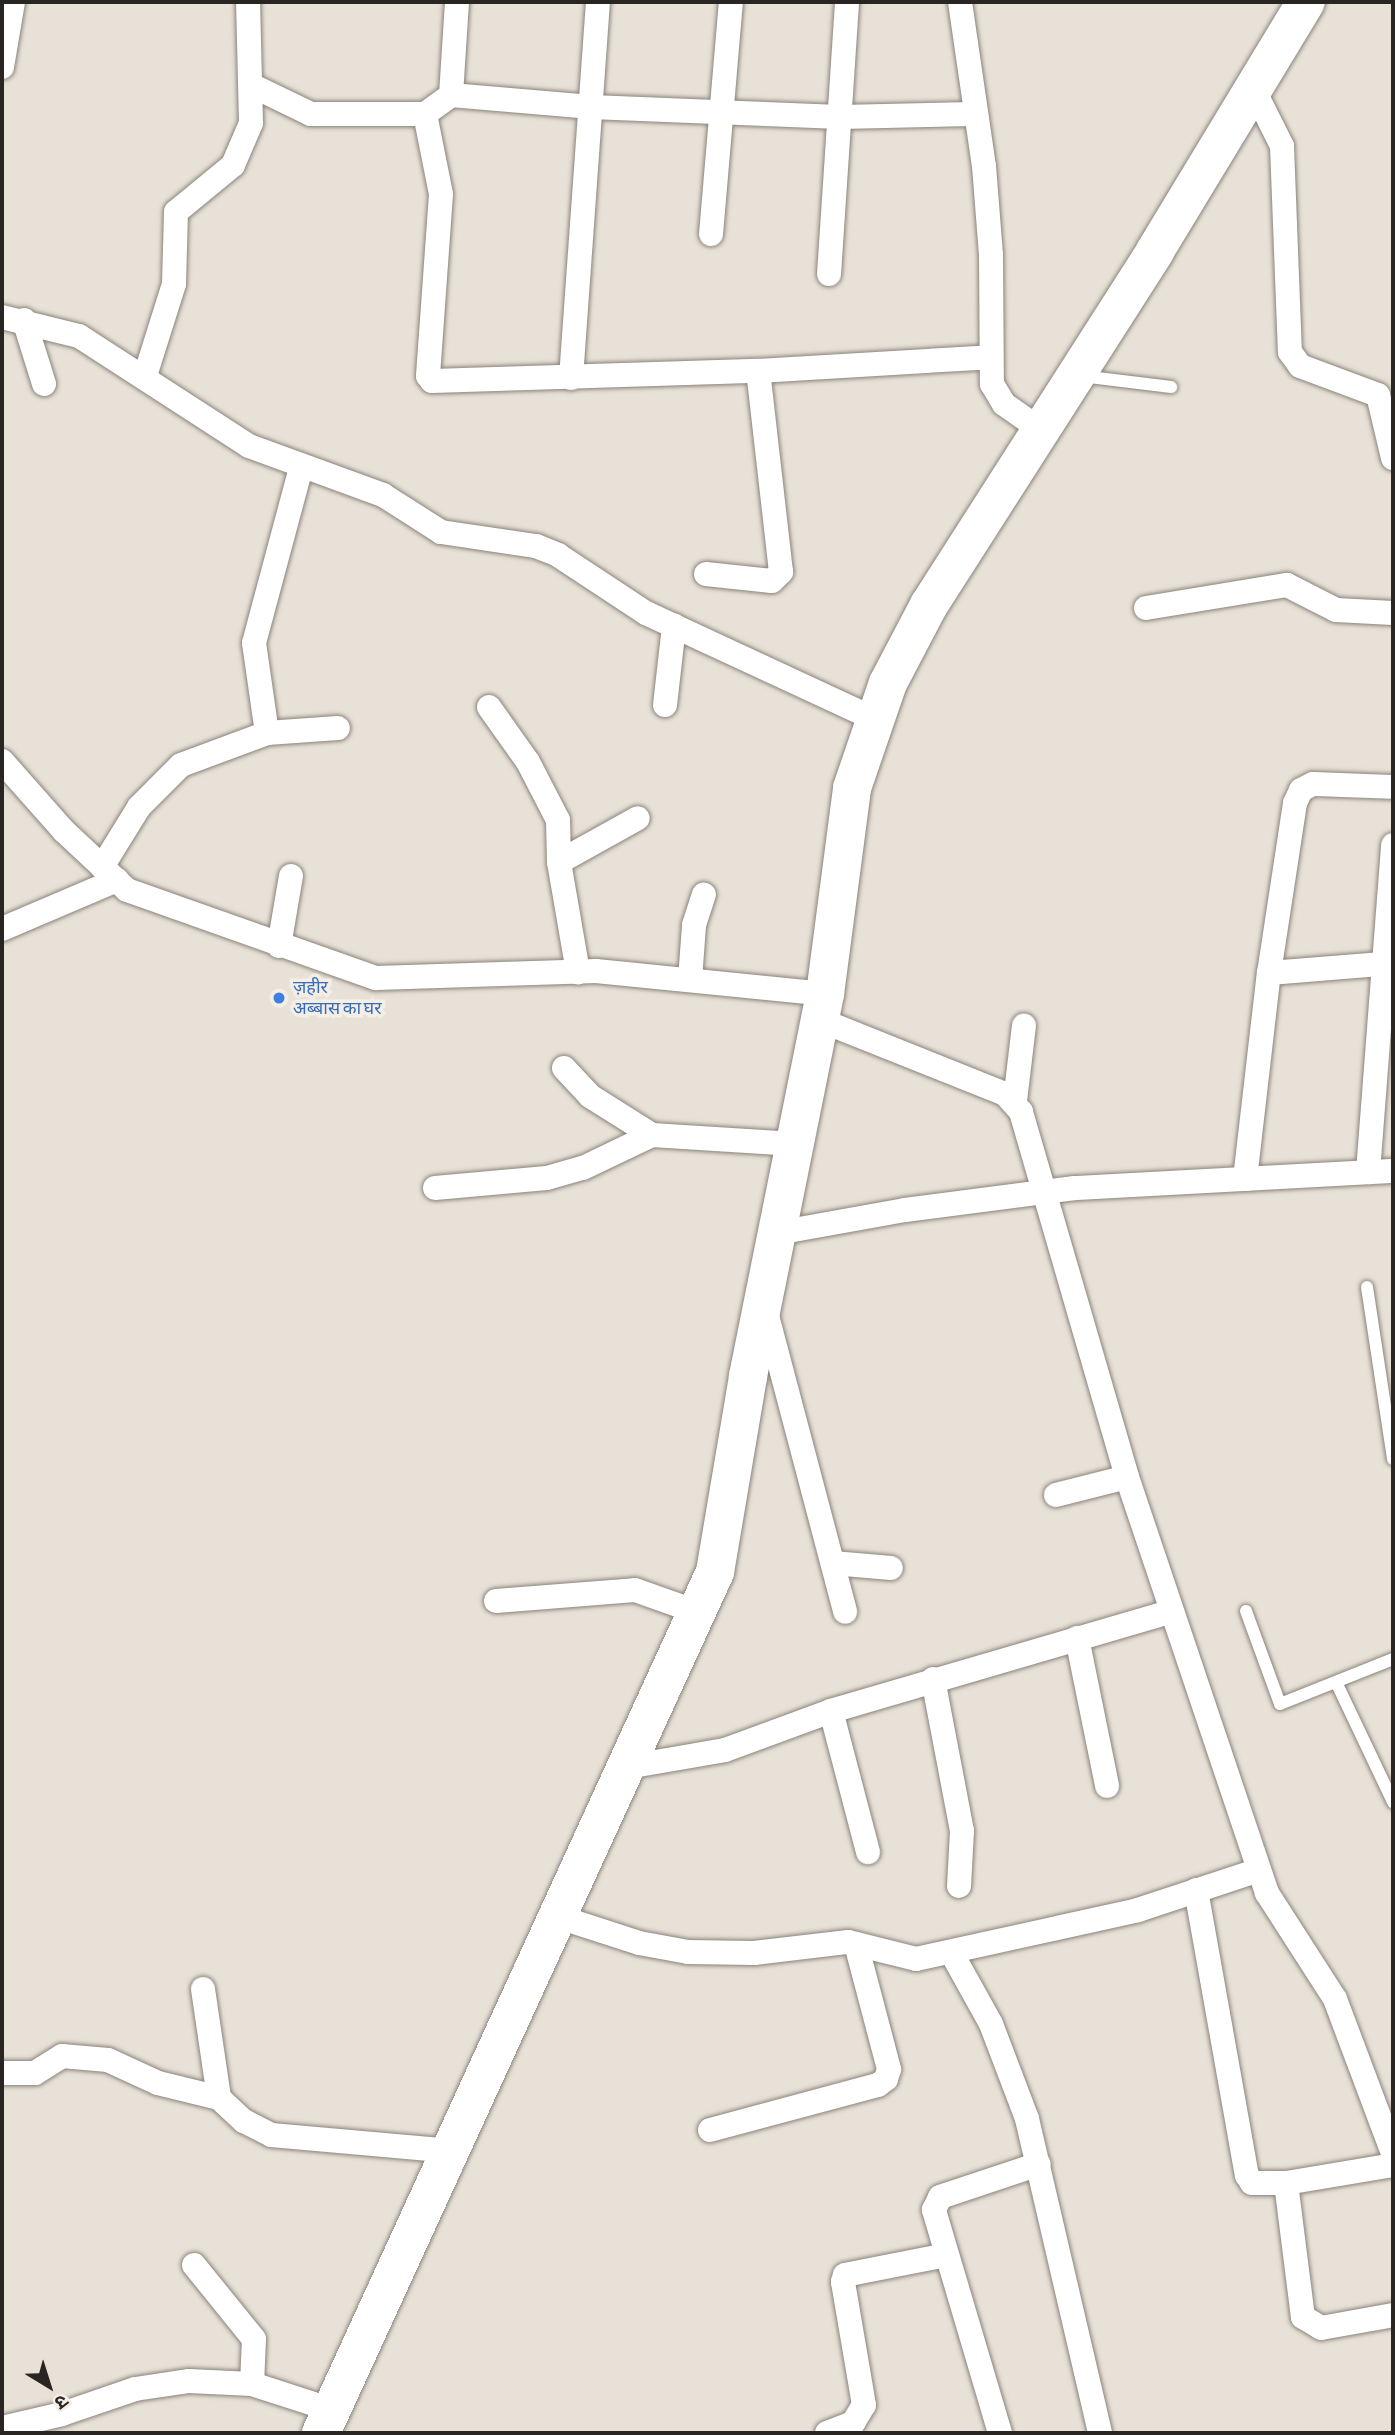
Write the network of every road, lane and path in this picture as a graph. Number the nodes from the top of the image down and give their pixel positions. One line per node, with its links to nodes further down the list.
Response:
1 (13, 2): 9 (street)
2 (248, 2): 10 (street)
3 (457, 2): 12 (street)
4 (598, 2): 13 (street)
5 (731, 2): 14 (street)
6 (847, 2): 17 (street)
7 (960, 2): 16 (street)
8 (1306, 2): 11 (main road)
9 (2, 67)
10 (253, 86): 15 (street); 24 (street)
11 (1253, 88): 23 (main road); 29 (street)
12 (451, 95): 13 (street); 15 (street)
13 (591, 107): 14 (street); 25 (street)
14 (722, 111): 17 (street); 18 (street)
15 (425, 114): 25 (street)
16 (976, 114): 17 (street); 21 (street)
17 (840, 117): 19 (street)
18 (711, 234)
19 (829, 274)
20 (13, 318): 24 (street); 26 (street)
21 (991, 357): 22 (street); 28 (street)
22 (758, 371): 25 (street); 31 (street)
23 (1076, 375): 27 (lane); 28 (main road)
24 (145, 376): 30 (street)
25 (571, 378)
26 (44, 384)
27 (1171, 387)
28 (1041, 430): 37 (main road)
29 (1393, 458)
30 (301, 468): 34 (street); 39 (street)
31 (706, 574)
32 (1146, 608): 33 (street)
33 (1393, 613)
34 (674, 626): 35 (street); 37 (street)
35 (665, 705)
36 (489, 707): 44 (street)
37 (876, 720): 54 (main road)
38 (338, 728): 39 (street)
39 (267, 733): 45 (street)
40 (2, 761): 45 (street)
41 (1393, 787): 52 (street)
42 (638, 818): 44 (street)
43 (1393, 845): 50 (street)
44 (559, 862): 51 (street)
45 (109, 874): 48 (street); 49 (street)
46 (291, 876): 49 (street)
47 (704, 895): 53 (street)
48 (2, 929)
49 (279, 946): 51 (street)
50 (1389, 963): 52 (street); 61 (street)
51 (578, 972): 53 (street)
52 (1269, 973): 62 (street)
53 (690, 981): 54 (street)
54 (822, 1007): 57 (street); 59 (main road)
55 (1024, 1026): 57 (street)
56 (564, 1068): 58 (street)
57 (1015, 1101): 64 (street)
58 (652, 1135): 59 (street); 63 (street)
59 (795, 1144): 65 (main road)
60 (1393, 1171): 61 (street)
61 (1368, 1172): 62 (street)
62 (1245, 1179): 64 (street)
63 (435, 1188)
64 (1046, 1192): 65 (street); 69 (street)
65 (777, 1233): 67 (main road)
66 (1367, 1287): 68 (lane)
67 (763, 1301): 71 (street); 75 (main road)
68 (1393, 1459)
69 (1127, 1477): 70 (street); 77 (street)
70 (1056, 1495)
71 (833, 1563): 72 (street); 76 (street)
72 (891, 1568)
73 (496, 1601): 75 (street)
74 (1246, 1611): 81 (lane)
75 (697, 1612): 83 (main road)
76 (845, 1612)
77 (1170, 1612): 78 (street); 87 (street)
78 (1077, 1639): 80 (street); 84 (street)
79 (1393, 1659): 81 (lane)
80 (933, 1679): 82 (street); 88 (street)
81 (1337, 1684): 85 (lane)
82 (831, 1710): 83 (street); 86 (street)
83 (627, 1767): 90 (main road)
84 (1107, 1786)
85 (1393, 1801)
86 (868, 1852)
87 (1259, 1870): 89 (street); 98 (street)
88 (959, 1886)
89 (1196, 1890): 92 (street); 101 (street)
90 (558, 1917): 91 (street); 97 (main road)
91 (856, 1944): 92 (street); 96 (street)
92 (951, 1952): 99 (street)
93 (203, 1989): 95 (street)
94 (2, 2073): 95 (street)
95 (219, 2098): 97 (street)
96 (710, 2130)
97 (451, 2151): 106 (main road)
98 (1393, 2153)
99 (1039, 2164): 102 (street); 111 (street)
100 (1393, 2165): 101 (street)
101 (1286, 2183): 104 (street)
102 (946, 2255): 109 (street); 110 (street)
103 (194, 2265): 105 (street)
104 (1393, 2315)
105 (252, 2384): 106 (street); 107 (street)
106 (327, 2422)
107 (63, 2423): 108 (street)
108 (2, 2428)
109 (827, 2433)
110 (1000, 2433)
111 (1100, 2433)

